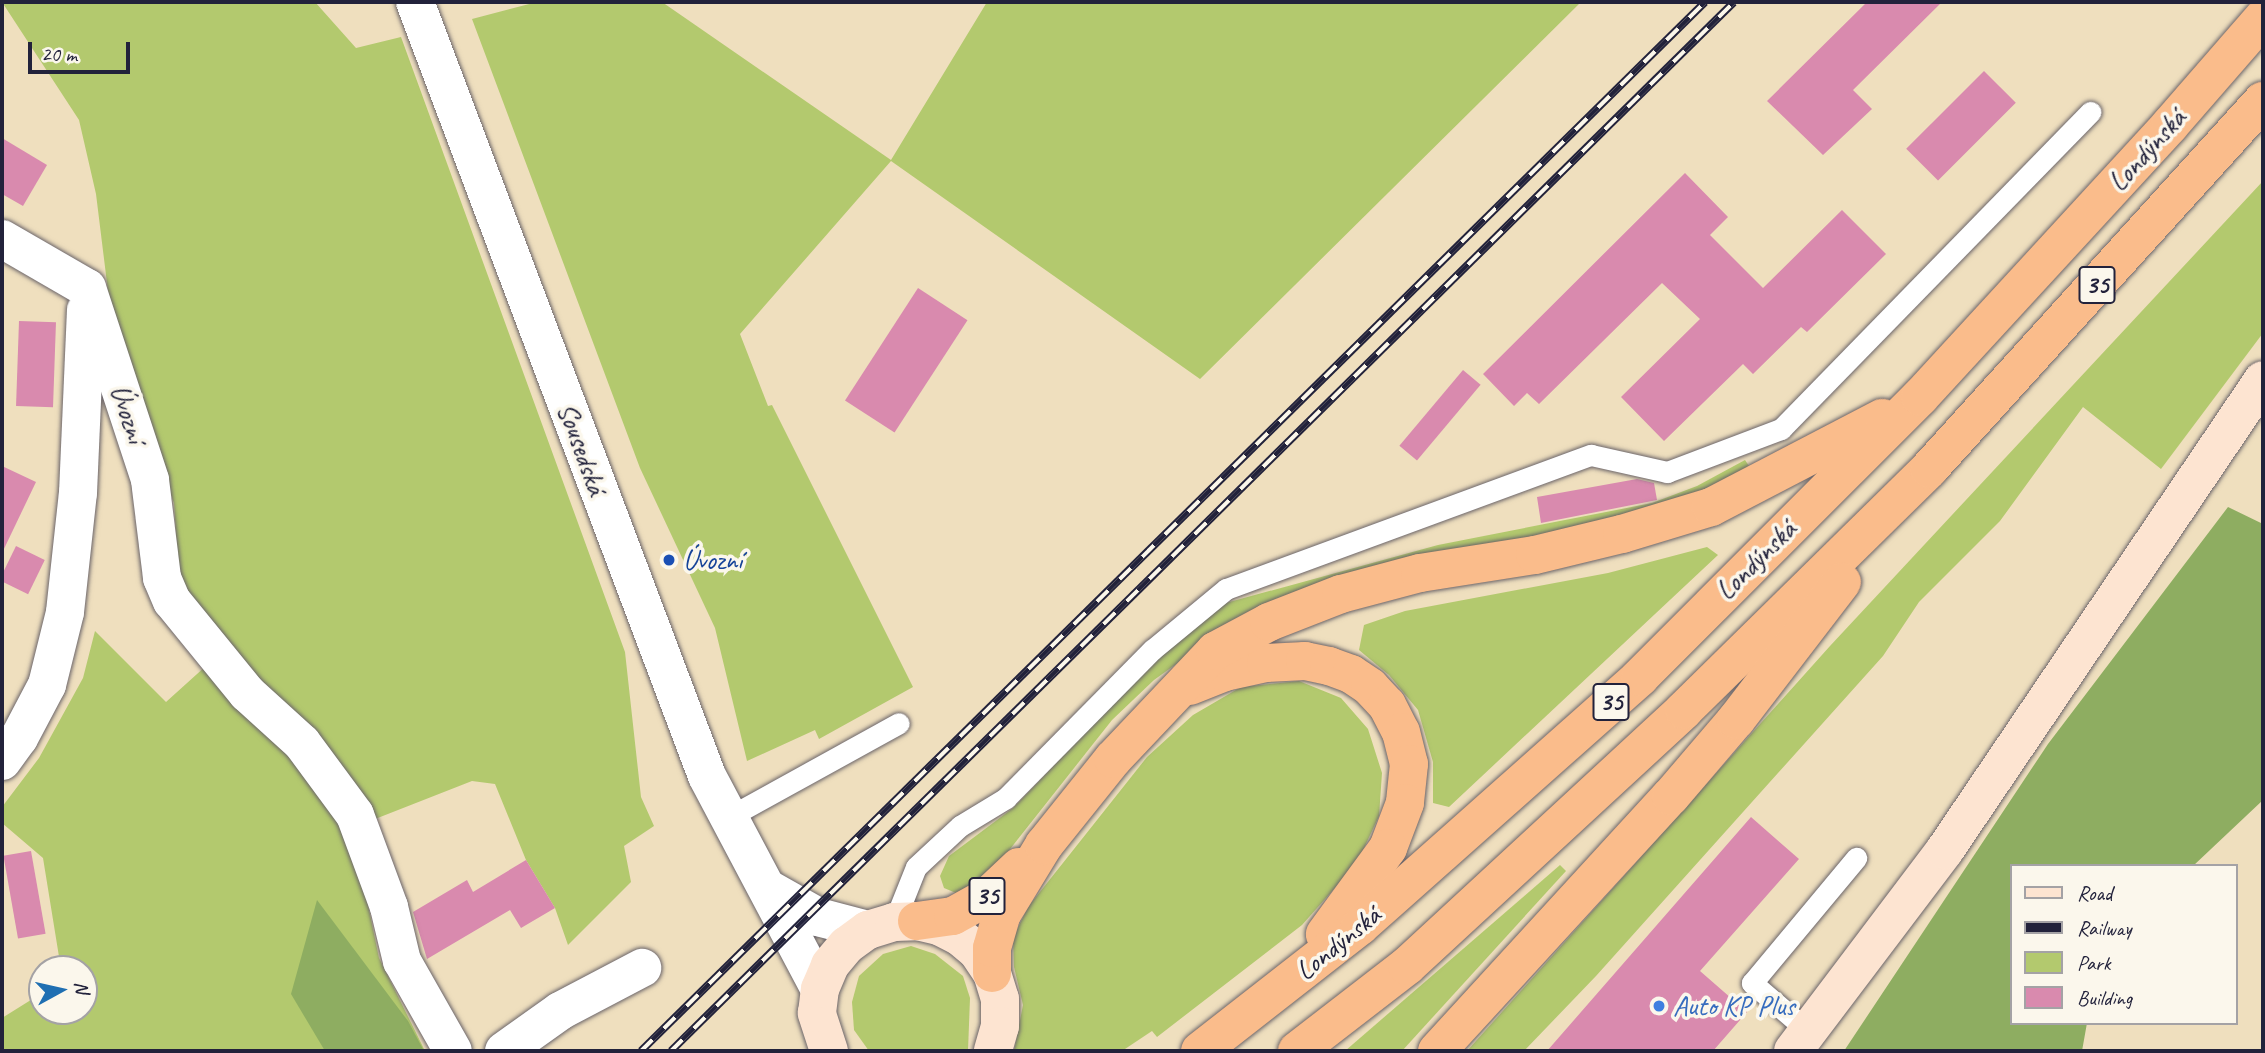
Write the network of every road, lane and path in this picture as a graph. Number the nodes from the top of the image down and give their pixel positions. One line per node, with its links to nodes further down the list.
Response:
1 (415, 2): 13 (street, Sousedská)
2 (2263, 18): 8 (highway, Londýnská / 35)
3 (2263, 101): 9 (highway, Londýnská / 35)
4 (2090, 112): 17 (lane)
5 (2, 239): 6 (street)
6 (87, 288): 12 (street); 23 (street, Úvozní)
7 (2263, 380): 22 (street)
8 (1920, 397): 10 (highway, 35); 20 (highway, Londýnská / 35)
9 (1929, 469): 28 (highway, Londýnská / 35); 29 (highway, 35)
10 (1172, 694): 14 (highway, 35); 20 (highway, 35)
11 (899, 723): 13 (lane)
12 (2, 761)
13 (727, 818): 16 (street, Sousedská)
14 (1044, 845): 17 (highway, 35); 19 (highway, 35)
15 (1856, 858): 22 (lane)
16 (766, 888): 17 (street); 21 (street, Sousedská)
17 (893, 925): 19 (street); 21 (street)
18 (642, 968): 24 (street)
19 (992, 973): 26 (street)
20 (1283, 987): 27 (highway, Londýnská / 35)
21 (820, 989): 25 (street)
22 (1800, 1041)
23 (453, 1051)
24 (504, 1051)
25 (829, 1051)
26 (993, 1051)
27 (1200, 1051)
28 (1297, 1051)
29 (1437, 1051)

